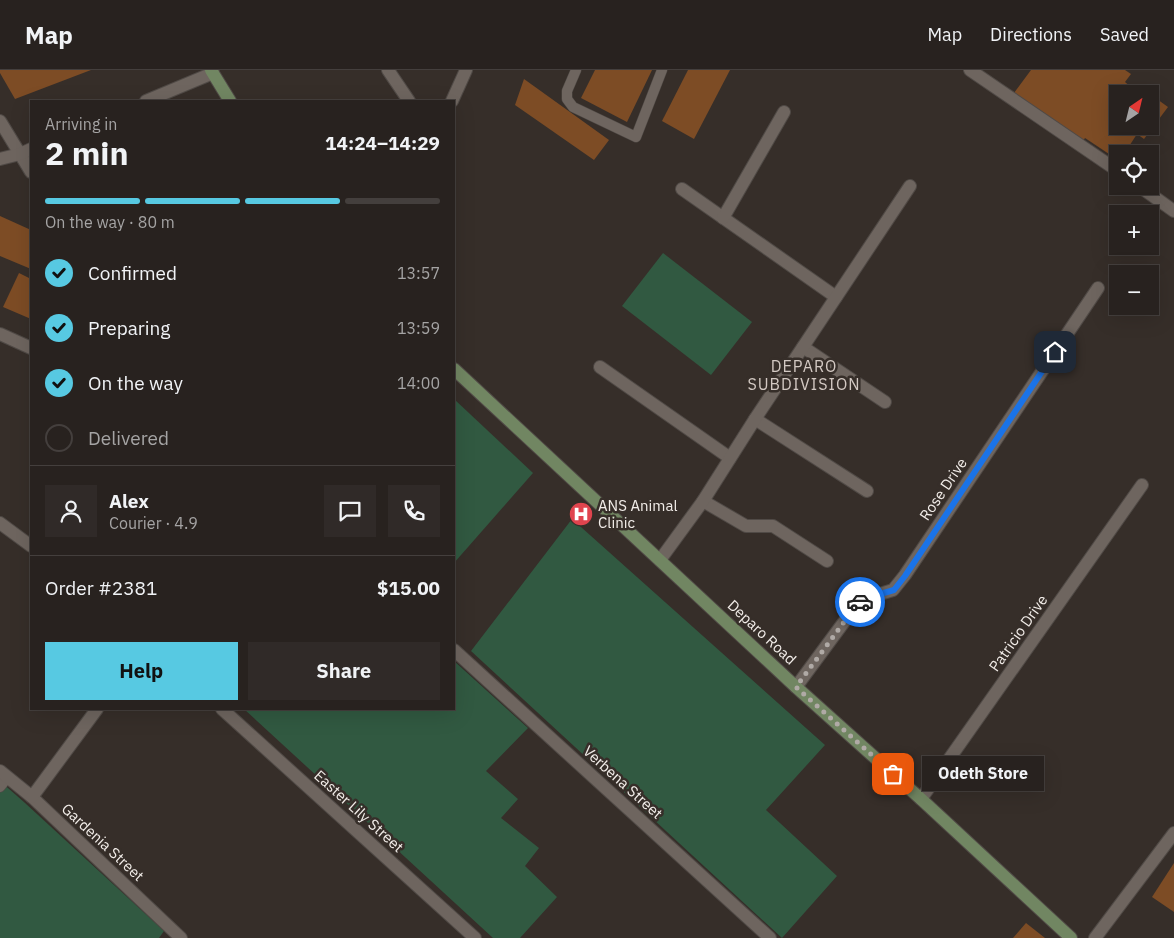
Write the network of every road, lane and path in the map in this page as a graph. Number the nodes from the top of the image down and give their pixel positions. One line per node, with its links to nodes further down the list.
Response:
1 (388, 70): 9 (street)
2 (466, 70): 10 (street)
3 (576, 70): 4 (lane)
4 (662, 70)
5 (970, 70): 15 (street)
6 (212, 72): 7 (street); 8 (main road)
7 (148, 100)
8 (229, 100)
9 (408, 100)
10 (452, 100)
11 (784, 112): 21 (street)
12 (0, 121): 13 (street)
13 (25, 151): 14 (street); 16 (street)
14 (0, 159)
15 (1109, 165)
16 (30, 168)
17 (910, 186): 23 (street)
18 (682, 189): 21 (street)
19 (1152, 195): 20 (street)
20 (1174, 211)
21 (723, 218): 23 (street)
22 (1098, 288): 40 (street, Rose Drive)
23 (836, 297): 25 (street)
24 (0, 334): 26 (street)
25 (803, 347): 29 (street); 30 (street)
26 (30, 348)
27 (600, 367): 31 (street)
28 (455, 370): 37 (main road, Deparo Road)
29 (885, 402)
30 (755, 419): 31 (street); 33 (street)
31 (730, 458): 34 (street)
32 (1142, 485): 45 (street, Patricio Drive)
33 (866, 491)
34 (702, 501): 37 (street); 38 (street)
35 (0, 523): 36 (street)
36 (30, 545)
37 (660, 560): 40 (main road, Deparo Road)
38 (827, 560)
39 (455, 651): 49 (street, Verbena Street)
40 (796, 687): 45 (main road, Deparo Road)
41 (96, 710): 44 (street)
42 (223, 710): 48 (street, Easter Lily Street)
43 (3, 778): 44 (street, Gardenia Street)
44 (32, 797): 47 (street, Gardenia Street)
45 (921, 799): 50 (main road, Deparo Road)
46 (1174, 833): 51 (street)
47 (175, 936)
48 (474, 938)
49 (770, 938)
50 (1071, 938)
51 (1096, 938)

